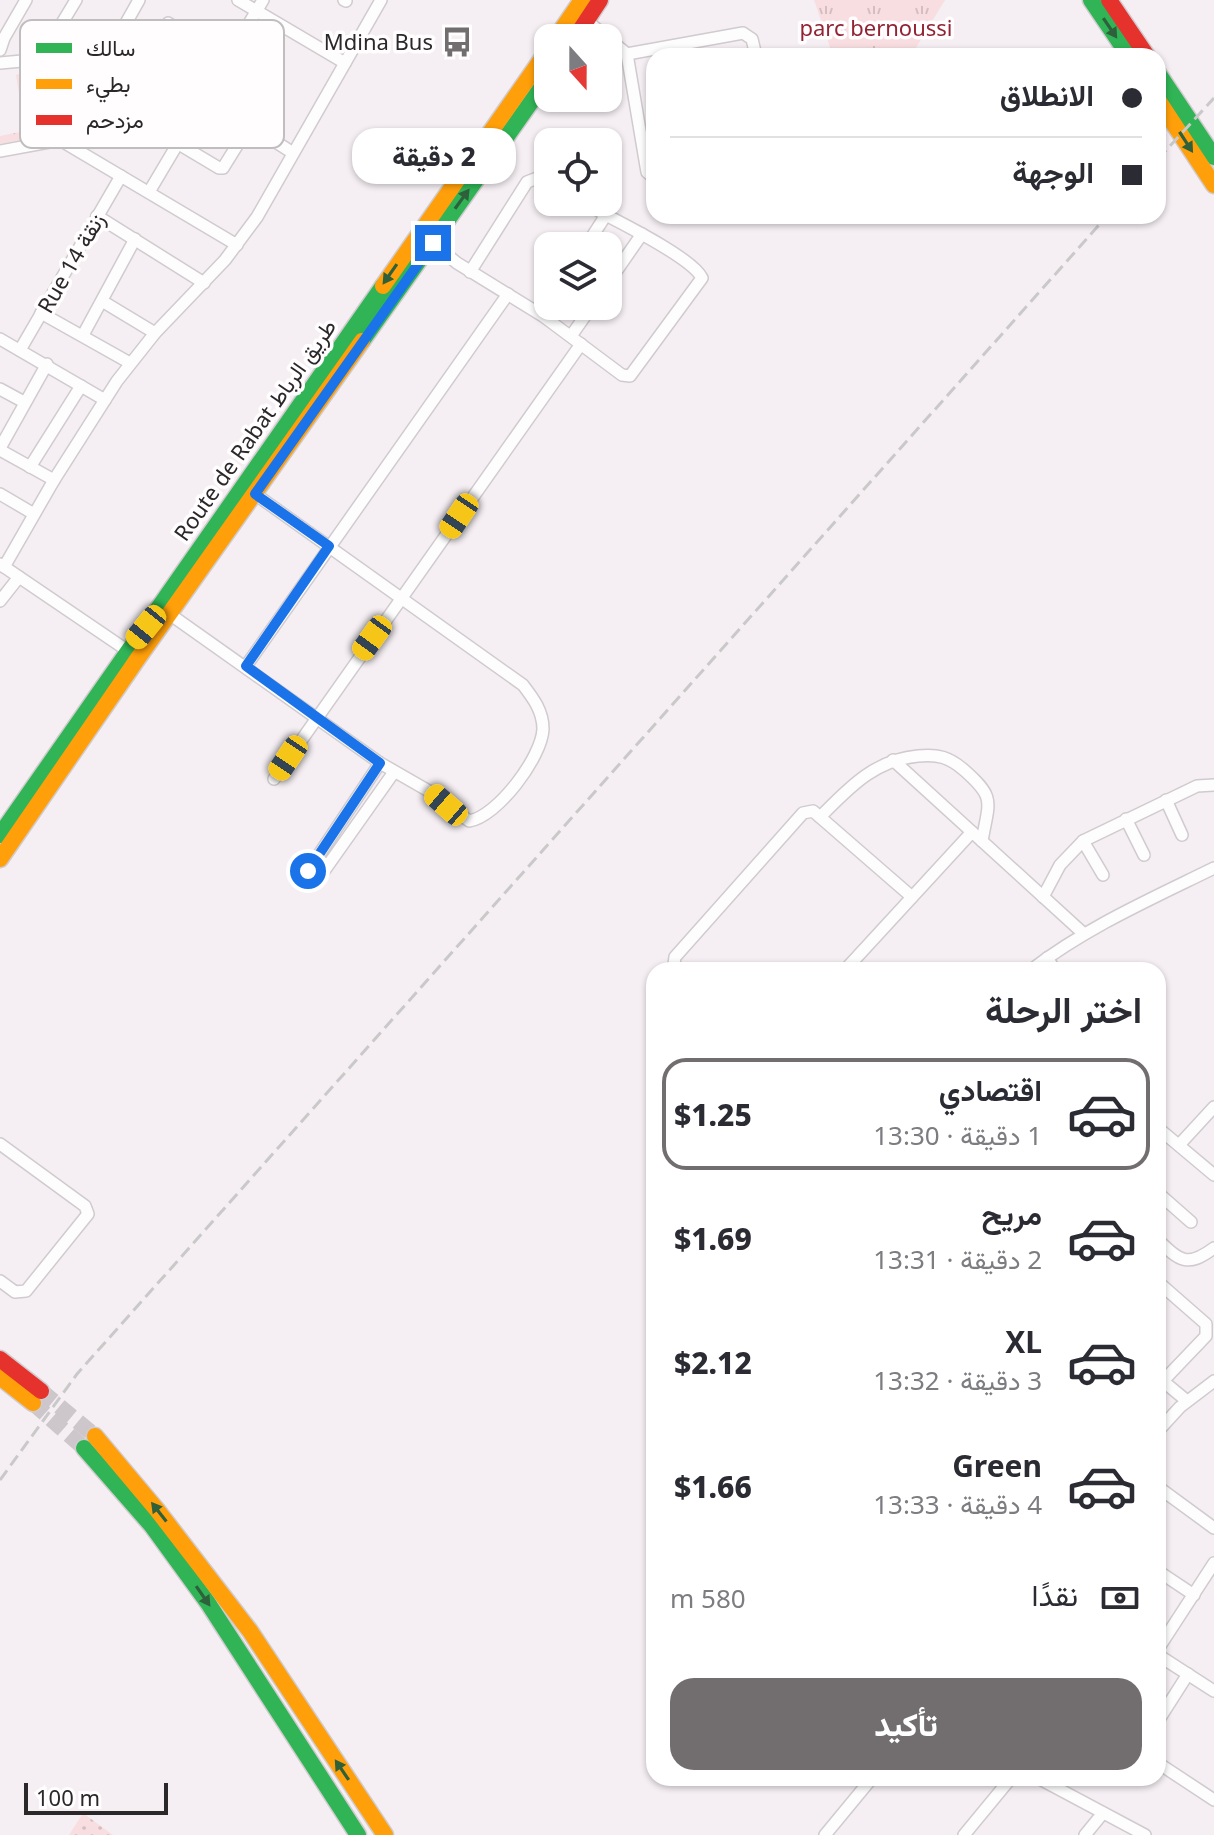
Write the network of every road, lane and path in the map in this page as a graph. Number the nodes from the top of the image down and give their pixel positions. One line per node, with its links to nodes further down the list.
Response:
1 (26, 0): 23 (street)
2 (76, 0): 11 (street)
3 (139, 0): 12 (street)
4 (238, 0): 10 (street)
5 (381, 0): 27 (street)
6 (582, 0): 16 (main road)
7 (600, 0): 14 (main road)
8 (1091, 0): 20 (main road, one-way to 20)
9 (1109, 0): 21 (main road)
10 (260, 6): 13 (street)
11 (64, 20)
12 (128, 20)
13 (281, 20)
14 (587, 21): 17 (main road); 24 (street)
15 (284, 22): 27 (street)
16 (566, 24)
17 (585, 24)
18 (660, 48): 19 (street)
19 (754, 48)
20 (1124, 48)
21 (1142, 48)
22 (646, 51): 24 (street)
23 (0, 52): 26 (street)
24 (627, 54): 41 (street)
25 (20, 61): 26 (street)
26 (0, 63)
27 (345, 63): 39 (street)
28 (534, 72): 49 (main road, Route de Rabat طريق الرباط)
29 (1166, 85): 40 (main road)
30 (534, 96): 49 (main road, Route de Rabat طريق الرباط, one-way to 30)
31 (1166, 112): 44 (main road, one-way to 44)
32 (20, 147): 38 (street)
33 (284, 147): 39 (street)
34 (74, 148): 42 (street)
35 (176, 148): 45 (street)
36 (185, 148): 37 (street)
37 (236, 148)
38 (0, 151)
39 (293, 153): 51 (street)
40 (1214, 157)
41 (646, 166)
42 (121, 176): 45 (street); 46 (street, Rue 14 زنقة)
43 (534, 179): 53 (street)
44 (1214, 185)
45 (149, 192): 51 (street)
46 (97, 216): 50 (street); 58 (street, Rue 14 زنقة)
47 (608, 216): 48 (street)
48 (642, 234): 52 (street); 64 (street)
49 (426, 238): 53 (street); 76 (main road, Route de Rabat طريق الرباط); 84 (main road, Route de Rabat طريق الرباط, one-way to 84)
50 (135, 239): 54 (street); 56 (street)
51 (237, 245): 54 (street)
52 (622, 260)
53 (470, 272): 55 (street)
54 (204, 283): 61 (street)
55 (508, 294): 57 (street); 78 (street)
56 (102, 301): 61 (street); 62 (street)
57 (534, 306)
58 (41, 313): 62 (street); 65 (street, Rue 14 زنقة)
59 (555, 320): 64 (street)
60 (585, 320): 64 (street)
61 (155, 333): 66 (street)
62 (83, 335): 66 (street)
63 (0, 339): 65 (street)
64 (576, 340): 81 (street)
65 (20, 350): 67 (street)
66 (130, 363): 70 (street)
67 (47, 364): 68 (street); 71 (street)
68 (81, 386): 70 (street); 73 (street)
69 (0, 390): 71 (street)
70 (105, 400): 74 (street)
71 (24, 402): 72 (street)
72 (0, 449): 73 (street)
73 (30, 467): 74 (street)
74 (54, 480): 77 (street)
75 (0, 494): 77 (street)
76 (255, 494): 78 (street); 83 (main road, Route de Rabat طريق الرباط)
77 (34, 514): 79 (street)
78 (329, 546): 81 (street); 85 (street)
79 (2, 565): 80 (street)
80 (19, 577): 82 (street); 84 (street)
81 (402, 597): 86 (street); 89 (street)
82 (0, 601)
83 (171, 615): 84 (main road, Route de Rabat طريق الرباط); 85 (street)
84 (133, 654): 98 (main road, Route de Rabat طريق الرباط); 103 (main road, Route de Rabat طريق الرباط)
85 (246, 666): 86 (street)
86 (316, 717): 88 (street); 90 (street)
87 (893, 760): 93 (street); 97 (street); 100 (street)
88 (380, 763): 89 (street); 95 (street)
89 (394, 772): 96 (street)
90 (274, 779)
91 (1214, 785): 92 (street)
92 (1166, 800): 94 (street); 99 (street)
93 (820, 817): 106 (street); 110 (street)
94 (1126, 819): 101 (street); 102 (street)
95 (339, 824): 96 (street); 96 (street)
96 (351, 832)
97 (972, 832): 100 (street); 106 (street)
98 (0, 835)
99 (1182, 835)
100 (982, 841): 107 (street)
101 (1083, 841): 105 (street); 107 (street)
102 (1144, 855)
103 (0, 859)
104 (1214, 868): 108 (street)
105 (1103, 875)
106 (912, 897): 111 (street)
107 (1043, 897): 108 (street)
108 (1084, 934): 109 (street)
109 (1047, 958): 112 (street); 113 (street)
110 (674, 962)
111 (852, 962)
112 (1042, 962)
113 (1050, 962)
114 (1214, 1107): 117 (street)
115 (1166, 1134): 117 (street)
116 (0, 1144): 123 (street)
117 (1179, 1145): 118 (street)
118 (1214, 1175)
119 (1166, 1200): 120 (street)
120 (1191, 1222)
121 (1166, 1248): 122 (street)
122 (1214, 1248)
123 (0, 1281)
124 (1166, 1289): 126 (street)
125 (0, 1359): 127 (main road)
126 (1166, 1373)
127 (0, 1377)
128 (1214, 1381): 130 (street)
129 (1166, 1384): 130 (street)
130 (1187, 1401): 131 (street)
131 (1166, 1423)
132 (90, 1442): 135 (main road)
133 (1166, 1493): 134 (street)
134 (1214, 1528)
135 (183, 1556): 150 (main road, one-way to 150); 151 (main road, one-way to 135)
136 (1214, 1563): 138 (street)
137 (1166, 1576): 138 (street)
138 (1194, 1595): 139 (street)
139 (1166, 1639)
140 (1166, 1658): 141 (street)
141 (1188, 1674): 142 (street); 143 (street)
142 (1214, 1691)
143 (1166, 1708)
144 (1166, 1768): 148 (street)
145 (865, 1786): 152 (street)
146 (1004, 1786): 153 (street)
147 (1053, 1786): 149 (street)
148 (1214, 1800)
149 (1103, 1813): 154 (street); 155 (street)
150 (358, 1835)
151 (385, 1835)
152 (825, 1835)
153 (964, 1835)
154 (1085, 1835)
155 (1145, 1835)

